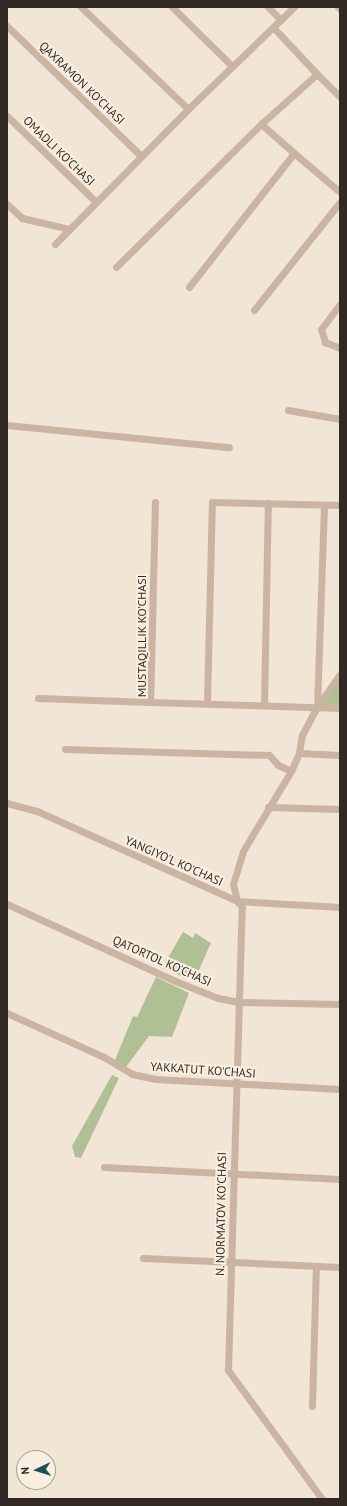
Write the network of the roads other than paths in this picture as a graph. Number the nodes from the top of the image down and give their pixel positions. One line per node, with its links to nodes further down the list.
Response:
1 (81, 7): 11 (street)
2 (172, 7): 8 (street)
3 (268, 7): 5 (street)
4 (294, 7): 5 (street)
5 (281, 20): 7 (street)
6 (7, 26): 15 (street, QAXRAMON KO'CHASI)
7 (273, 27): 8 (street); 9 (street)
8 (232, 66): 11 (street)
9 (317, 74): 10 (street); 13 (street)
10 (340, 97)
11 (188, 109): 15 (street)
12 (7, 116): 17 (street, OMADLI KO'CHASI)
13 (261, 124): 14 (street); 22 (street)
14 (294, 153): 16 (street); 23 (street)
15 (141, 156): 17 (street)
16 (340, 192)
17 (96, 202): 20 (street)
18 (340, 202): 25 (street)
19 (7, 204): 20 (street)
20 (69, 229): 21 (street)
21 (55, 244)
22 (116, 268)
23 (189, 287)
24 (340, 304): 26 (street)
25 (254, 310)
26 (340, 348)
27 (288, 410): 28 (street)
28 (340, 418)
29 (7, 425): 30 (street)
30 (229, 447)
31 (155, 502): 37 (street, MUSTAQILLIK KO'CHASI)
32 (268, 504): 33 (street); 38 (street); 39 (street)
33 (324, 505): 34 (street); 40 (street)
34 (340, 505)
35 (340, 674): 40 (street, N. NORMATOV KO'CHASI)
36 (38, 698): 37 (street)
37 (150, 702): 38 (street, MUSTAQILLIK KO'CHASI)
38 (207, 703): 39 (street, MUSTAQILLIK KO'CHASI)
39 (264, 705): 40 (street, MUSTAQILLIK KO'CHASI)
40 (318, 707): 41 (street, MUSTAQILLIK KO'CHASI); 43 (street, N. NORMATOV KO'CHASI)
41 (340, 708)
42 (65, 749): 45 (street)
43 (299, 753): 44 (street); 45 (street, N. NORMATOV KO'CHASI)
44 (340, 755)
45 (291, 771): 47 (street, N. NORMATOV KO'CHASI)
46 (7, 803): 49 (street, YANGIYO'L KO'CHASI)
47 (268, 807): 48 (street); 49 (street, N. NORMATOV KO'CHASI)
48 (340, 809)
49 (237, 901): 51 (street, YANGIYO'L KO'CHASI); 52 (street, N. NORMATOV KO'CHASI)
50 (7, 904): 52 (street, QATORTOL KO'CHASI)
51 (340, 907)
52 (239, 1002): 53 (street, QATORTOL KO'CHASI); 55 (street, N. NORMATOV KO'CHASI)
53 (340, 1004)
54 (7, 1012): 55 (street, YAKKATUT KO'CHASI)
55 (235, 1084): 56 (street, YAKKATUT KO'CHASI); 58 (street, N. NORMATOV KO'CHASI)
56 (340, 1089)
57 (104, 1167): 58 (street)
58 (232, 1174): 59 (street); 61 (street, N. NORMATOV KO'CHASI)
59 (340, 1179)
60 (143, 1258): 61 (street)
61 (231, 1262): 62 (street); 65 (street, N. NORMATOV KO'CHASI)
62 (316, 1266): 63 (street); 64 (street)
63 (340, 1267)
64 (312, 1406)
65 (322, 1499)

